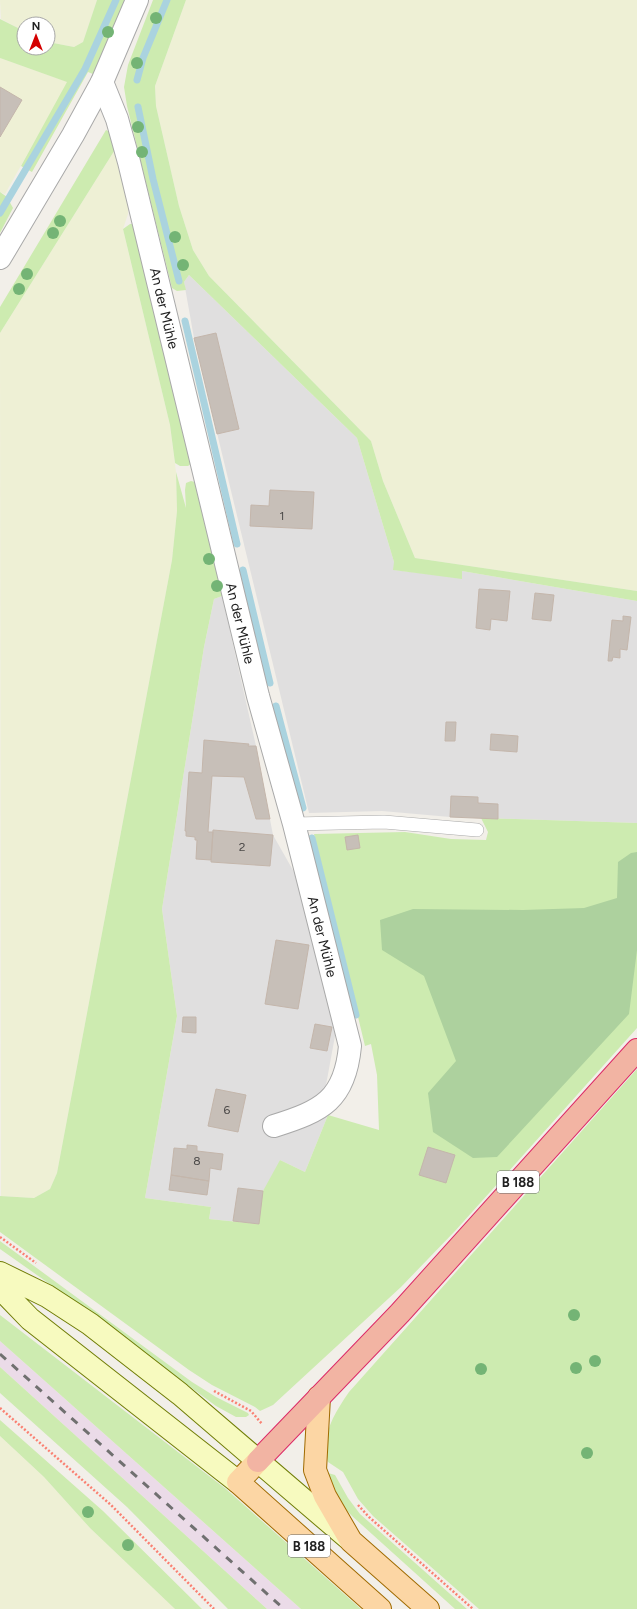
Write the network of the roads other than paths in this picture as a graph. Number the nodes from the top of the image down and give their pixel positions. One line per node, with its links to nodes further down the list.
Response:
1 (137, 0): 2 (street)
2 (102, 82): 3 (street); 4 (street, An der Mühle)
3 (0, 258)
4 (294, 824): 5 (lane); 7 (street, An der Mühle)
5 (476, 830)
6 (637, 1050): 10 (highway, B 188)
7 (274, 1126)
8 (0, 1273): 11 (main road)
9 (0, 1288): 12 (main road)
10 (319, 1397): 11 (highway); 13 (main road, B 188)
11 (261, 1457): 12 (main road); 13 (main road, B 188)
12 (238, 1482): 14 (main road, B 188)
13 (351, 1541): 15 (main road, B 188)
14 (380, 1609)
15 (428, 1609)

